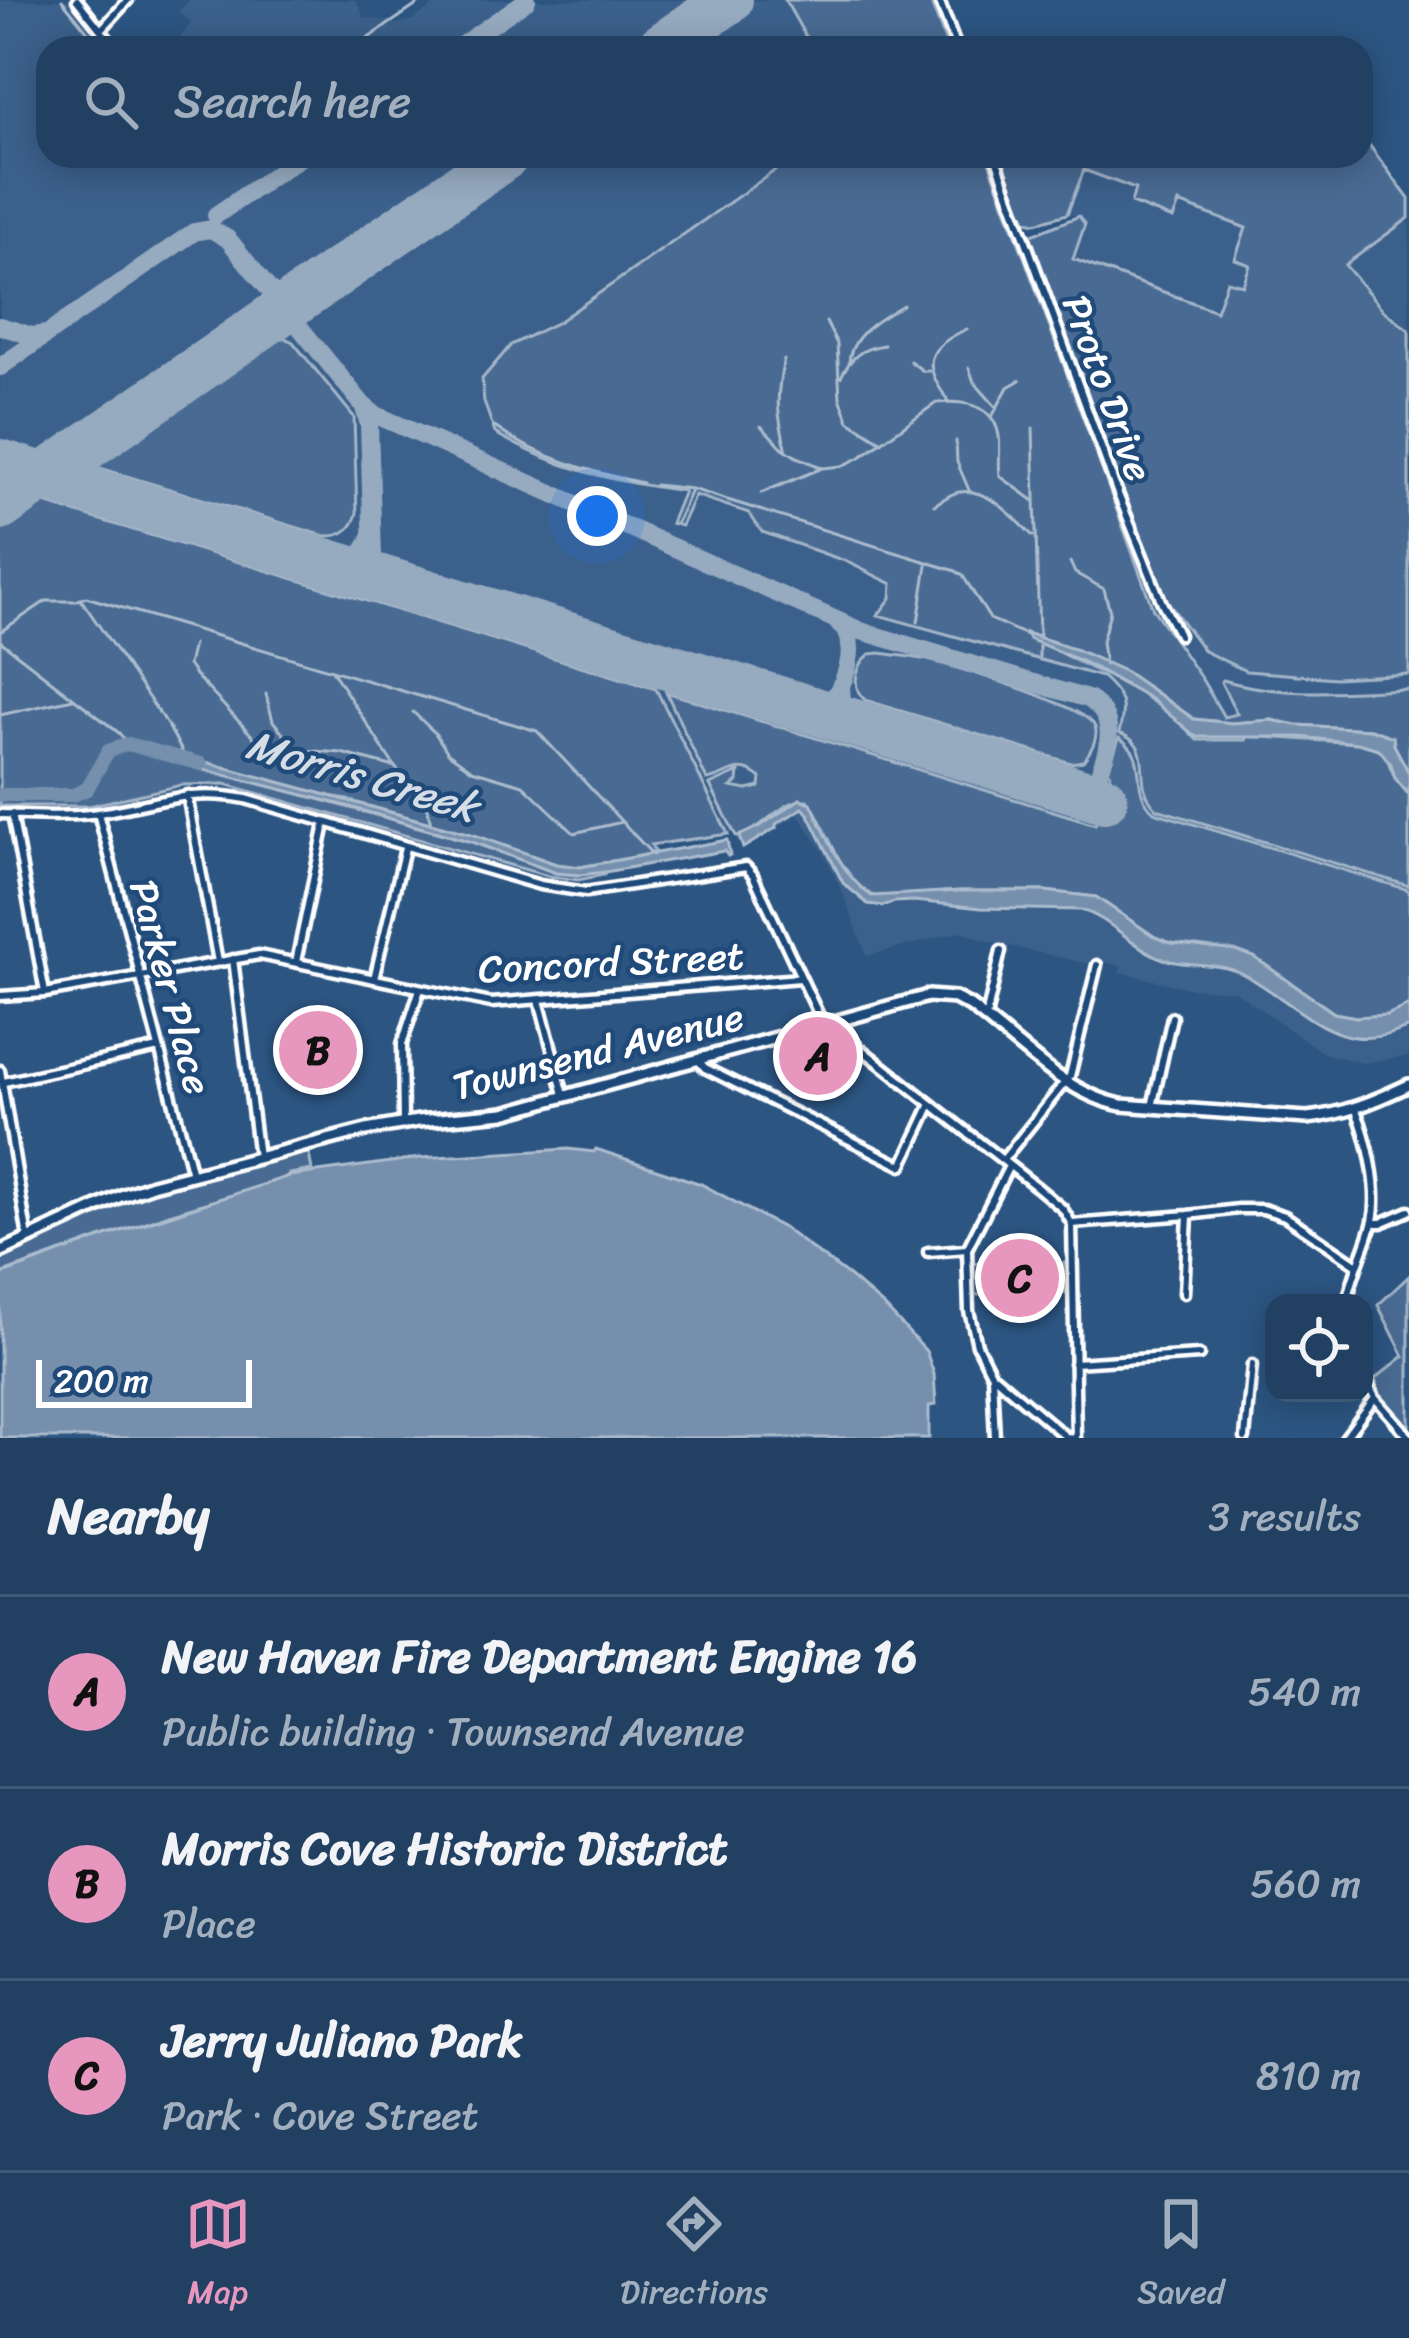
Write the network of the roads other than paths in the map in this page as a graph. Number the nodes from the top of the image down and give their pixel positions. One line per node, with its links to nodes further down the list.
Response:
1 (77, 0): 4 (street)
2 (128, 0): 4 (street)
3 (939, 0): 6 (street)
4 (101, 31): 5 (street)
5 (105, 36)
6 (952, 36)
7 (999, 168): 8 (street, Proto Drive)
8 (1179, 635)
9 (187, 795): 10 (street); 13 (street); 17 (street)
10 (98, 813): 12 (street); 20 (street, Parker Place)
11 (0, 814): 12 (street)
12 (12, 814): 24 (street)
13 (326, 823): 14 (street); 18 (street)
14 (405, 846): 21 (street); 22 (street)
15 (1000, 951): 27 (street)
16 (233, 959): 17 (street, Concord Street); 18 (street, Concord Street); 43 (street)
17 (218, 962): 20 (street, Concord Street)
18 (296, 962): 22 (street, Concord Street)
19 (1097, 965): 33 (street)
20 (140, 976): 24 (street, Concord Street); 30 (street, Parker Place)
21 (800, 978): 26 (street, Concord Street); 29 (street)
22 (374, 979): 23 (street, Concord Street)
23 (420, 989): 26 (street, Concord Street); 40 (street)
24 (45, 993): 25 (street, Concord Street)
25 (0, 996)
26 (539, 1000): 36 (street)
27 (986, 1017): 29 (main road, Townsend Avenue); 33 (main road, Townsend Avenue)
28 (1172, 1017): 38 (street)
29 (823, 1024): 31 (main road, Townsend Avenue); 37 (street)
30 (159, 1048): 34 (street); 45 (street, Parker Place)
31 (698, 1060): 36 (main road, Townsend Avenue); 37 (street)
32 (0, 1070): 34 (street)
33 (1066, 1081): 38 (main road, Townsend Avenue); 44 (street)
34 (2, 1083): 41 (street)
35 (1409, 1085): 39 (main road)
36 (564, 1097): 40 (main road, Townsend Avenue)
37 (931, 1104): 44 (street)
38 (1151, 1107): 39 (main road)
39 (1356, 1109): 48 (street)
40 (403, 1124): 43 (main road, Townsend Avenue)
41 (11, 1136): 42 (street); 50 (street)
42 (0, 1137)
43 (257, 1157): 45 (main road, Townsend Avenue)
44 (1006, 1163): 49 (street); 51 (street)
45 (192, 1174): 50 (main road, Townsend Avenue)
46 (1408, 1213): 48 (street)
47 (1188, 1215): 49 (street); 54 (street); 55 (street)
48 (1372, 1223): 54 (street)
49 (1072, 1224): 58 (street)
50 (28, 1240): 52 (main road, Townsend Avenue)
51 (967, 1249): 53 (street); 60 (street)
52 (0, 1252)
53 (928, 1252)
54 (1356, 1264): 56 (street)
55 (1184, 1293)
56 (1350, 1294)
57 (1199, 1355): 58 (street)
58 (1075, 1363): 65 (street)
59 (1252, 1365): 66 (street)
60 (992, 1375): 64 (street); 65 (street)
61 (1373, 1392): 62 (street)
62 (1376, 1398): 63 (street); 67 (street)
63 (1409, 1437)
64 (995, 1438)
65 (1076, 1438)
66 (1245, 1438)
67 (1345, 1438)

